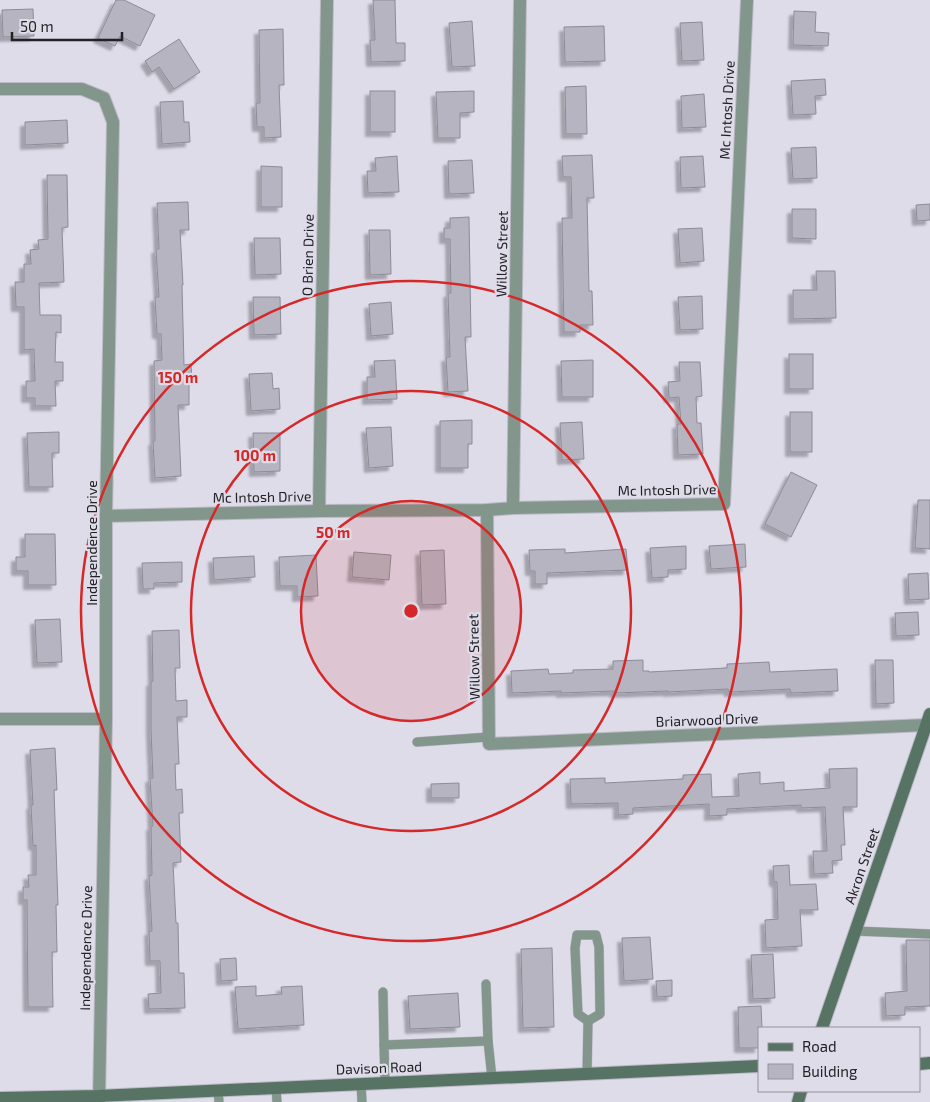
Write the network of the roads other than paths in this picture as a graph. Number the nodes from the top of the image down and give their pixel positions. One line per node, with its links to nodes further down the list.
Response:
1 (327, 0): 7 (street, O Brien Drive)
2 (520, 0): 5 (street, Willow Street)
3 (747, 0): 5 (street, Mc Intosh Drive)
4 (0, 89): 8 (street, Independence Drive)
5 (513, 508): 6 (street, Mc Intosh Drive)
6 (487, 510): 7 (street, Mc Intosh Drive); 12 (street, Willow Street)
7 (319, 511): 8 (street, Mc Intosh Drive)
8 (106, 516): 10 (street, Independence Drive)
9 (0, 719): 10 (street)
10 (106, 719): 30 (street, Independence Drive)
11 (928, 720): 12 (street, Briarwood Drive); 14 (street, Akron Street)
12 (489, 741): 13 (lane)
13 (417, 742)
14 (855, 931): 15 (lane); 19 (street, Akron Street)
15 (930, 934)
16 (486, 984): 20 (lane)
17 (383, 992): 21 (lane)
18 (588, 1021): 18 (lane); 23 (lane)
19 (822, 1027)
20 (488, 1041): 21 (lane); 24 (lane)
21 (384, 1045): 25 (lane)
22 (758, 1066): 23 (street, Davison Road)
23 (587, 1074): 24 (street, Davison Road)
24 (492, 1078): 25 (street, Davison Road)
25 (385, 1083): 26 (street, Davison Road)
26 (361, 1084): 27 (street, Davison Road); 32 (lane)
27 (276, 1088): 28 (street, Davison Road); 31 (lane)
28 (219, 1096): 30 (street, Davison Road)
29 (0, 1098): 30 (street, Davison Road)
30 (99, 1099)
31 (277, 1102)
32 (362, 1102)

